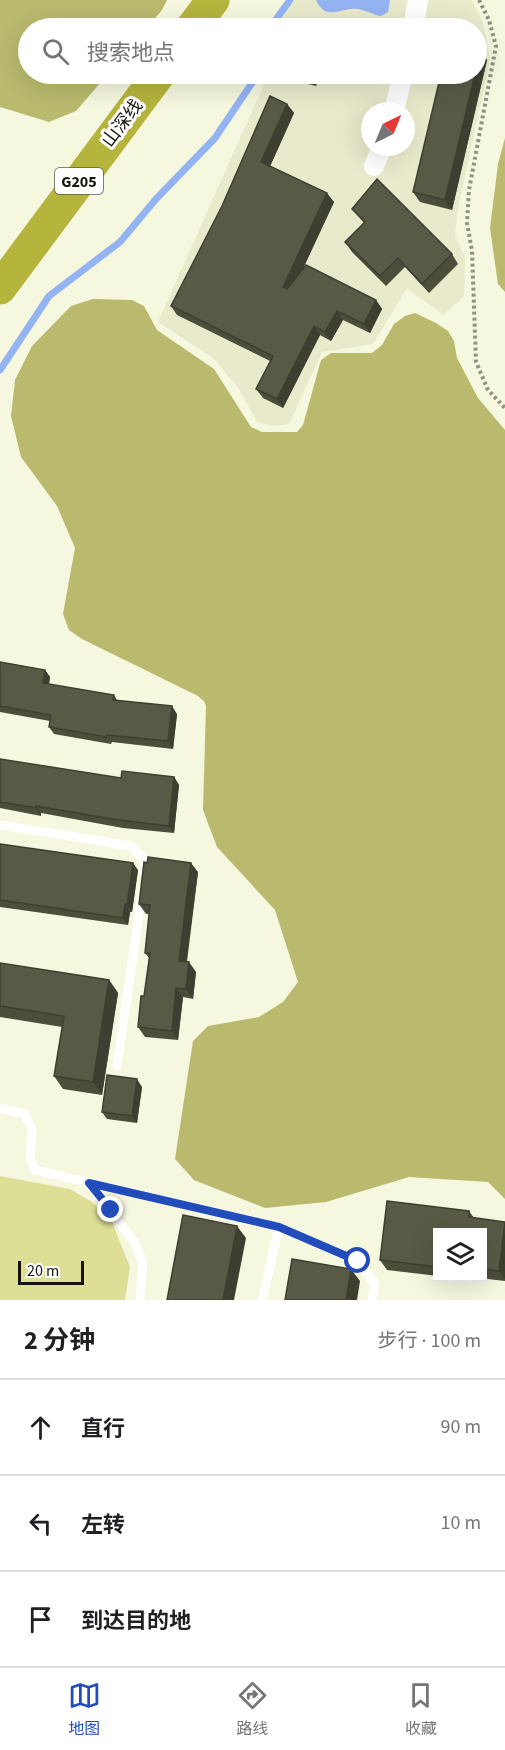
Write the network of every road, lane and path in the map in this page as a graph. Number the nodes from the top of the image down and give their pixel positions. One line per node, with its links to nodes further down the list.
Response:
1 (213, 0): 4 (highway)
2 (418, 0): 5 (street)
3 (479, 0): 12 (path)
4 (200, 18)
5 (415, 18)
6 (152, 84): 11 (highway, 山深线 / G205)
7 (401, 84): 8 (street)
8 (396, 102)
9 (378, 156): 10 (street)
10 (374, 166)
11 (0, 288)
12 (505, 408)
13 (0, 825): 14 (lane)
14 (117, 1066)
15 (0, 1108): 16 (lane)
16 (89, 1183): 17 (lane); 18 (lane)
17 (279, 1227): 19 (lane); 20 (lane)
18 (140, 1300)
19 (262, 1300)
20 (372, 1300)

